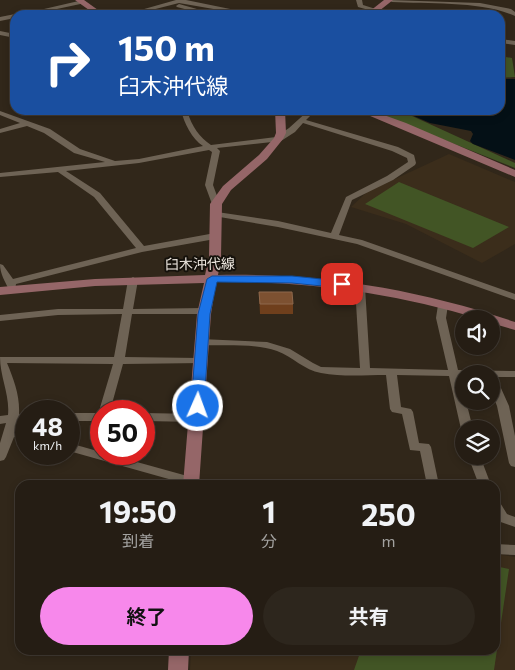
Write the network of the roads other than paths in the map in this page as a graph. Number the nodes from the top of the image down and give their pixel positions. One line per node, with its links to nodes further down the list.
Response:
1 (185, 0): 5 (street)
2 (359, 0): 12 (street)
3 (390, 0): 6 (street); 13 (main road)
4 (81, 1): 7 (street); 8 (main road)
5 (174, 1): 9 (street); 10 (street); 11 (street)
6 (435, 2): 14 (street)
7 (42, 10)
8 (94, 10)
9 (143, 10)
10 (194, 10)
11 (227, 10)
12 (367, 10)
13 (376, 10)
14 (515, 14)
15 (0, 113): 21 (street)
16 (186, 115): 24 (street)
17 (280, 115): 23 (main road)
18 (308, 115): 20 (street)
19 (375, 115): 29 (main road)
20 (302, 121): 23 (street); 32 (street)
21 (28, 123): 22 (street); 25 (street)
22 (0, 131)
23 (278, 139): 24 (street); 30 (main road)
24 (211, 147): 25 (street); 30 (street)
25 (116, 164): 27 (street)
26 (0, 166): 28 (street)
27 (59, 169): 28 (street); 33 (street)
28 (4, 174)
29 (515, 174)
30 (216, 209): 31 (main road); 32 (street)
31 (215, 236): 33 (street); 35 (main road)
32 (334, 236): 39 (street)
33 (142, 248): 37 (street)
34 (0, 267): 37 (street)
35 (212, 279): 36 (main road, 臼木沖代線); 38 (main road, 臼木沖代線); 41 (main road)
36 (133, 280): 37 (main road, 臼木沖代線); 42 (street)
37 (8, 287)
38 (360, 287): 40 (main road, 臼木沖代線); 49 (street)
39 (512, 294)
40 (443, 305): 44 (main road, 臼木沖代線); 51 (street)
41 (205, 311): 42 (street); 45 (main road)
42 (128, 312): 43 (street); 47 (street)
43 (0, 318)
44 (515, 326)
45 (201, 342): 48 (main road); 49 (street)
46 (0, 360): 47 (street); 56 (street)
47 (119, 360): 48 (street); 57 (street)
48 (199, 361): 60 (main road)
49 (365, 371): 50 (street)
50 (391, 372): 51 (street); 72 (street)
51 (452, 372): 52 (street); 62 (street)
52 (455, 372)
53 (515, 374): 54 (street)
54 (500, 375)
55 (500, 399): 68 (street)
56 (16, 400)
57 (108, 400)
58 (155, 417): 60 (street)
59 (15, 418): 61 (street)
60 (196, 418): 71 (main road)
61 (0, 420)
62 (464, 420)
63 (15, 426): 64 (street)
64 (10, 433): 65 (street); 67 (street)
65 (15, 434)
66 (80, 450): 70 (street)
67 (0, 457)
68 (515, 463)
69 (477, 465): 73 (street)
70 (177, 480)
71 (190, 480)
72 (433, 480)
73 (483, 480)
74 (500, 549): 75 (street)
75 (515, 550)
76 (179, 655): 77 (main road)
77 (178, 670)

